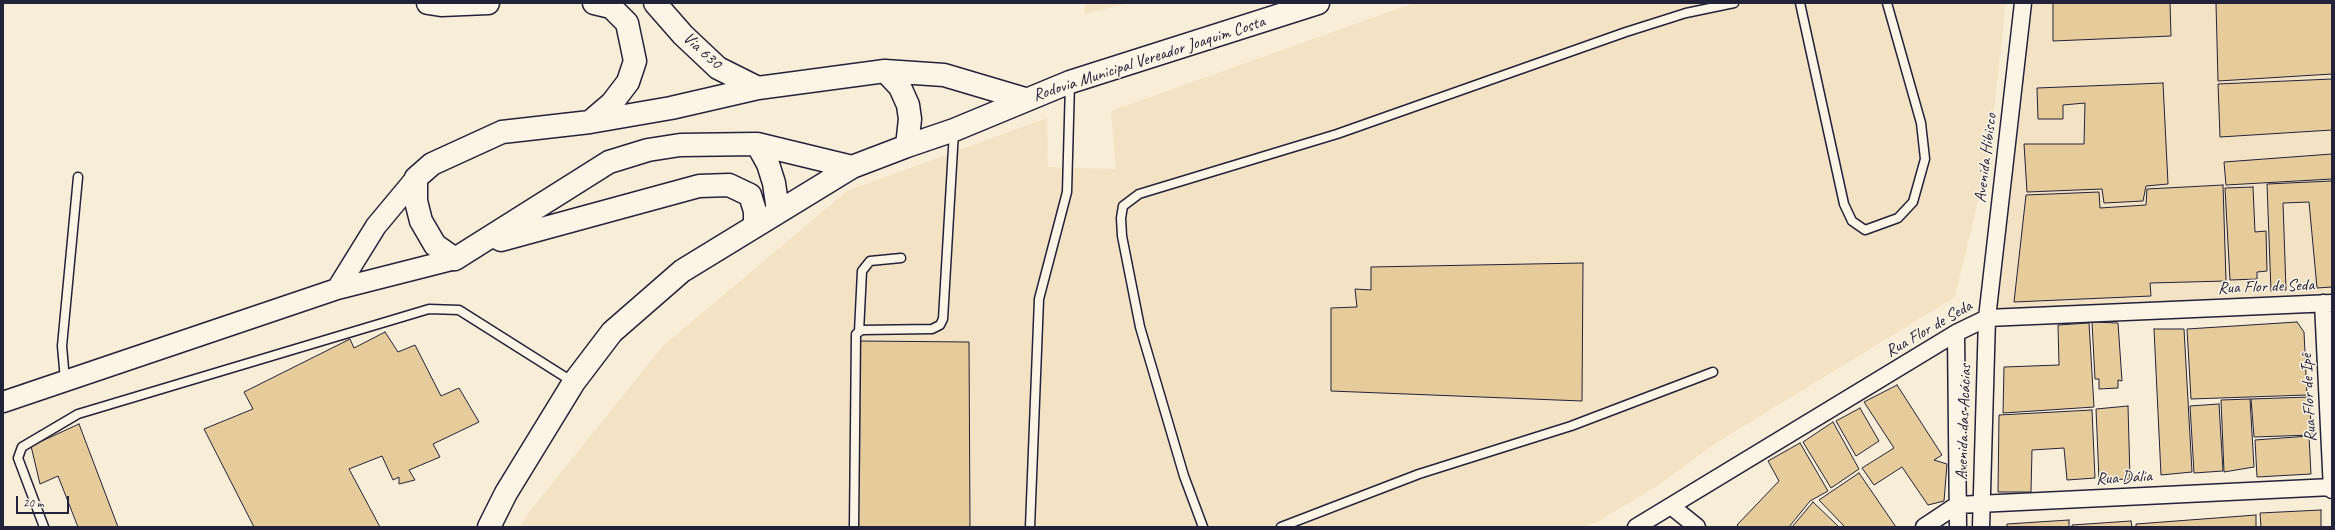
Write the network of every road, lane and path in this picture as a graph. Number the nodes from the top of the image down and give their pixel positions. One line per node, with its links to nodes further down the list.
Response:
1 (428, 3): 2 (main road)
2 (488, 3)
3 (594, 3): 14 (main road)
4 (655, 3): 12 (main road, Via 630)
5 (1318, 3): 11 (main road, Rodovia Municipal Vereador Joaquim Costa)
6 (1734, 3): 44 (lane)
7 (1800, 3): 8 (lane)
8 (1888, 3)
9 (2023, 3): 28 (street, Avenida Hibisco)
10 (885, 71): 12 (main road, Rodovia Municipal Vereador Joaquim Costa); 13 (main road, Rodovia Municipal Vereador Joaquim Costa); 17 (main road)
11 (1070, 82): 13 (main road, Rodovia Municipal Vereador Joaquim Costa); 43 (lane)
12 (758, 88): 14 (main road, Rodovia Municipal Vereador Joaquim Costa)
13 (1025, 99): 15 (main road, Rodovia Municipal Vereador Joaquim Costa)
14 (590, 122): 20 (main road, Rodovia Municipal Vereador Joaquim Costa)
15 (954, 130): 17 (main road, Rodovia Municipal Vereador Joaquim Costa); 29 (lane)
16 (756, 144): 18 (main road); 21 (main road); 23 (main road)
17 (907, 146): 18 (main road, Rodovia Municipal Vereador Joaquim Costa)
18 (852, 167): 21 (main road)
19 (78, 177): 32 (lane)
20 (416, 178): 25 (main road); 26 (street)
21 (778, 211): 22 (main road)
22 (755, 225): 23 (main road); 33 (main road)
23 (475, 247): 25 (main road)
24 (901, 258): 29 (lane)
25 (455, 259): 26 (street)
26 (337, 289): 32 (street)
27 (2328, 303): 28 (street, Rua Flor de Seda); 35 (street, Rua Flor de Ipê)
28 (1987, 318): 30 (street, Rua Flor de Seda); 37 (street, Avenida das Acácias)
29 (859, 332): 42 (lane)
30 (1956, 333): 38 (street, Avenida das Acácias); 39 (street, Rua Flor de Seda)
31 (1713, 372): 45 (lane)
32 (65, 380): 34 (street)
33 (574, 382): 40 (lane); 41 (main road)
34 (3, 402)
35 (2332, 487): 36 (street, Rua Flor de Ipê); 37 (street, Rua Dália)
36 (2332, 490)
37 (1980, 504): 38 (street, Rua Dália); 50 (street, Avenida das Acácias)
38 (1957, 505): 48 (street); 49 (street, Avenida das Acácias)
39 (1671, 506): 46 (street, Rua Flor de Seda); 47 (street)
40 (44, 527)
41 (489, 527)
42 (854, 527)
43 (1030, 527)
44 (1203, 527)
45 (1281, 527)
46 (1636, 527)
47 (1697, 527)
48 (1924, 527)
49 (1958, 527)
50 (1981, 527)

